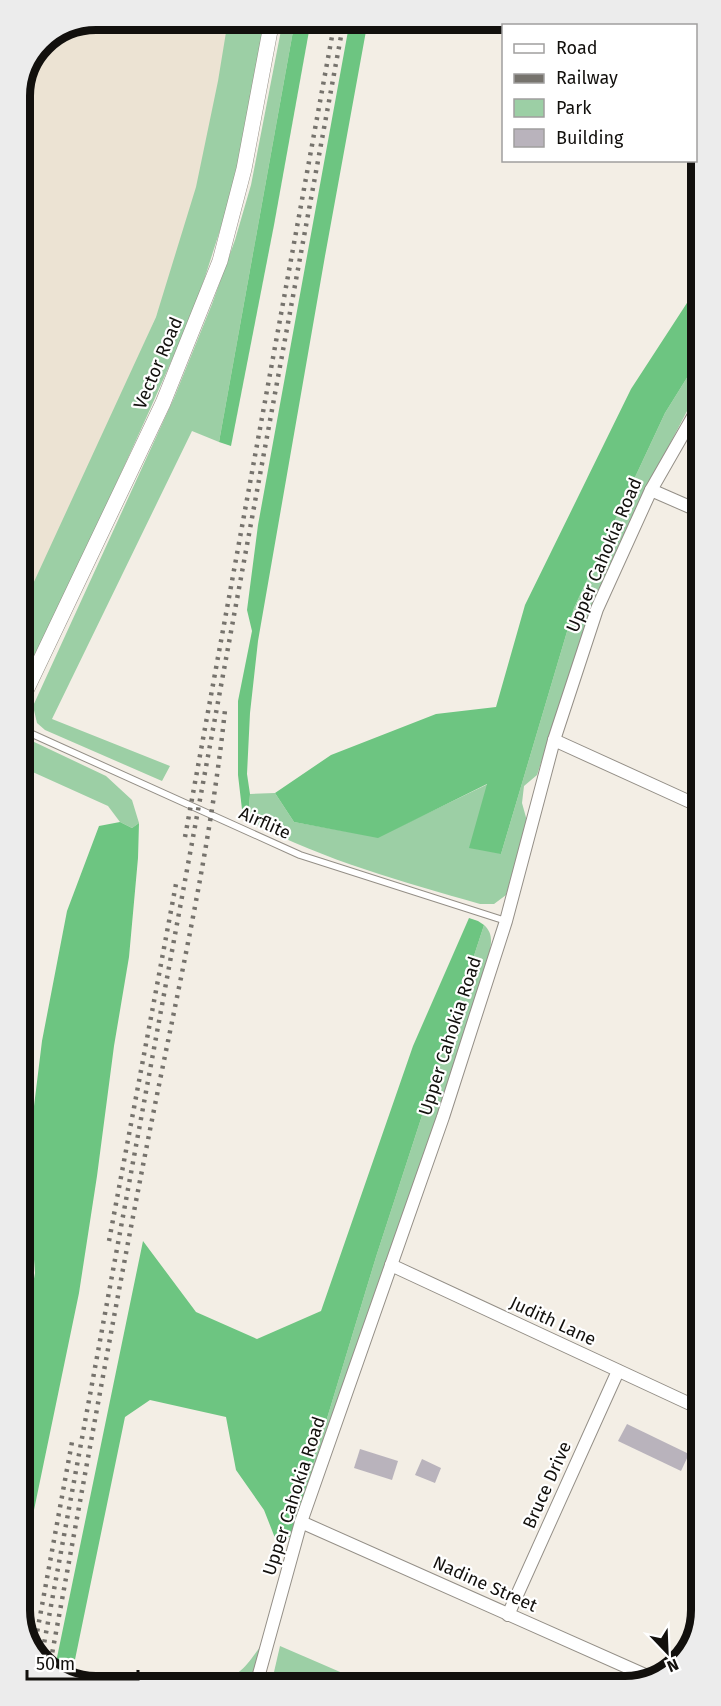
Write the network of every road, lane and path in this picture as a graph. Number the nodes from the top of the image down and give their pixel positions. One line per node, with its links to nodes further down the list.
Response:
1 (270, 30): 5 (street, Vector Road)
2 (691, 420): 3 (street, Upper Cahokia Road)
3 (651, 490): 4 (street); 7 (street, Upper Cahokia Road)
4 (691, 508)
5 (30, 682)
6 (30, 733): 9 (lane, Airflite)
7 (554, 740): 8 (street); 9 (street, Upper Cahokia Road)
8 (691, 802)
9 (506, 921): 10 (street, Upper Cahokia Road)
10 (391, 1265): 11 (street, Judith Lane); 13 (street, Upper Cahokia Road)
11 (618, 1371): 12 (street, Judith Lane); 14 (street, Bruce Drive)
12 (691, 1404)
13 (301, 1522): 14 (street, Nadine Street); 16 (street, Upper Cahokia Road)
14 (508, 1615): 15 (street, Nadine Street)
15 (641, 1673)
16 (258, 1676)

